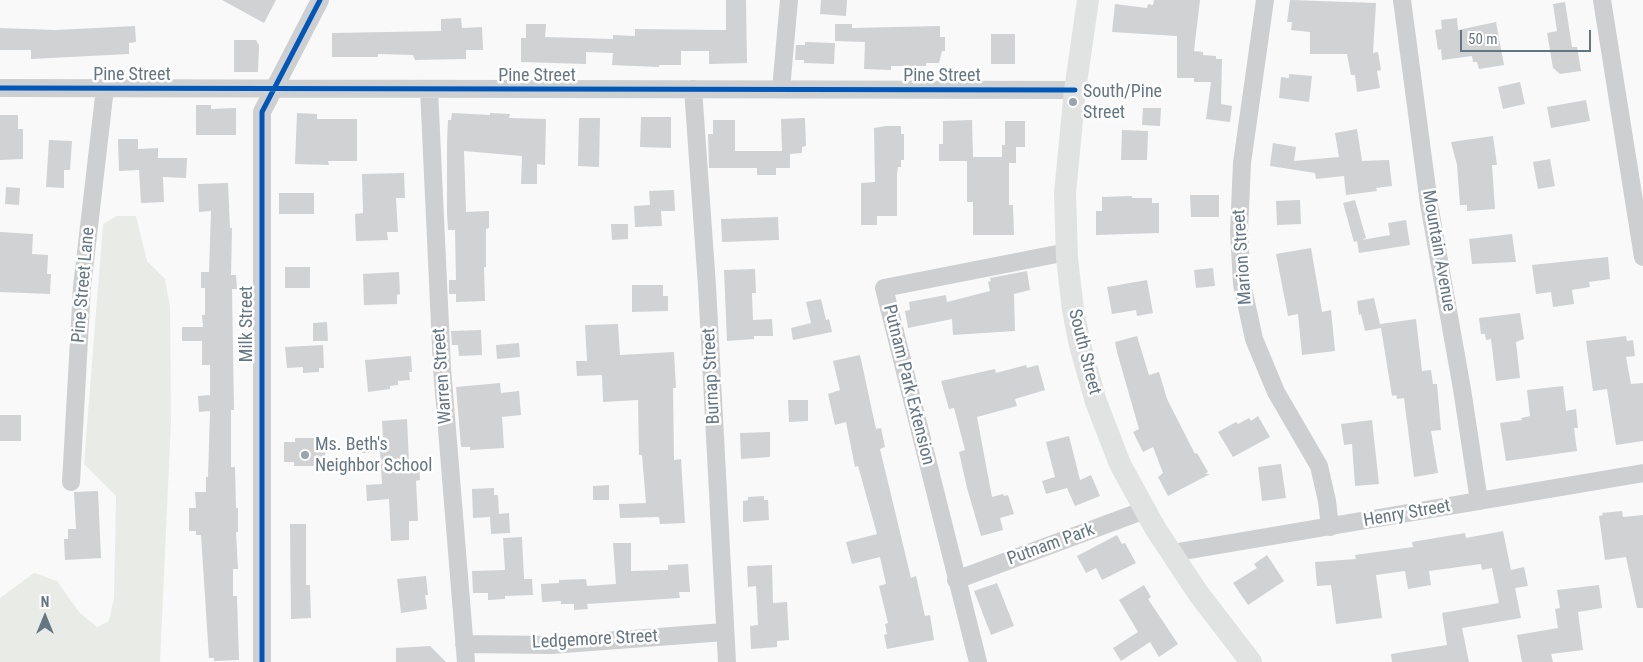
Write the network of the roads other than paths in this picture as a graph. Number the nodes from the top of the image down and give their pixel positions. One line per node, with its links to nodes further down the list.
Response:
1 (320, 0): 9 (street, Milk Street)
2 (789, 0): 10 (street)
3 (1088, 0): 13 (main road, South Street)
4 (1265, 0): 20 (street, Marion Street)
5 (1402, 0): 18 (street, Mountain Avenue)
6 (1602, 0): 15 (street)
7 (0, 88): 8 (street, Pine Street)
8 (105, 88): 9 (street, Pine Street); 17 (street, Pine Street Lane)
9 (272, 89): 11 (street, Pine Street); 25 (street, Milk Street)
10 (781, 89): 12 (street, Pine Street); 13 (street, Pine Street)
11 (429, 90): 12 (street, Pine Street); 24 (street, Warren Street)
12 (692, 90): 23 (street, Burnap Street)
13 (1075, 90): 14 (main road, South Street)
14 (1067, 252): 19 (main road, South Street); 22 (street, Putnam Park Extension)
15 (1643, 257)
16 (1643, 473): 18 (street, Henry Street)
17 (71, 482)
18 (1479, 501): 20 (street, Henry Street)
19 (1146, 510): 21 (main road, South Street); 22 (street, Putnam Park)
20 (1330, 527): 21 (street, Henry Street)
21 (1172, 553): 29 (main road, South Street)
22 (956, 580): 28 (street, Putnam Park Extension)
23 (725, 632): 24 (street, Ledgemore Street); 27 (street, Burnap Street)
24 (464, 644): 26 (street, Warren Street)
25 (262, 662)
26 (466, 662)
27 (727, 662)
28 (978, 662)
29 (1251, 662)

